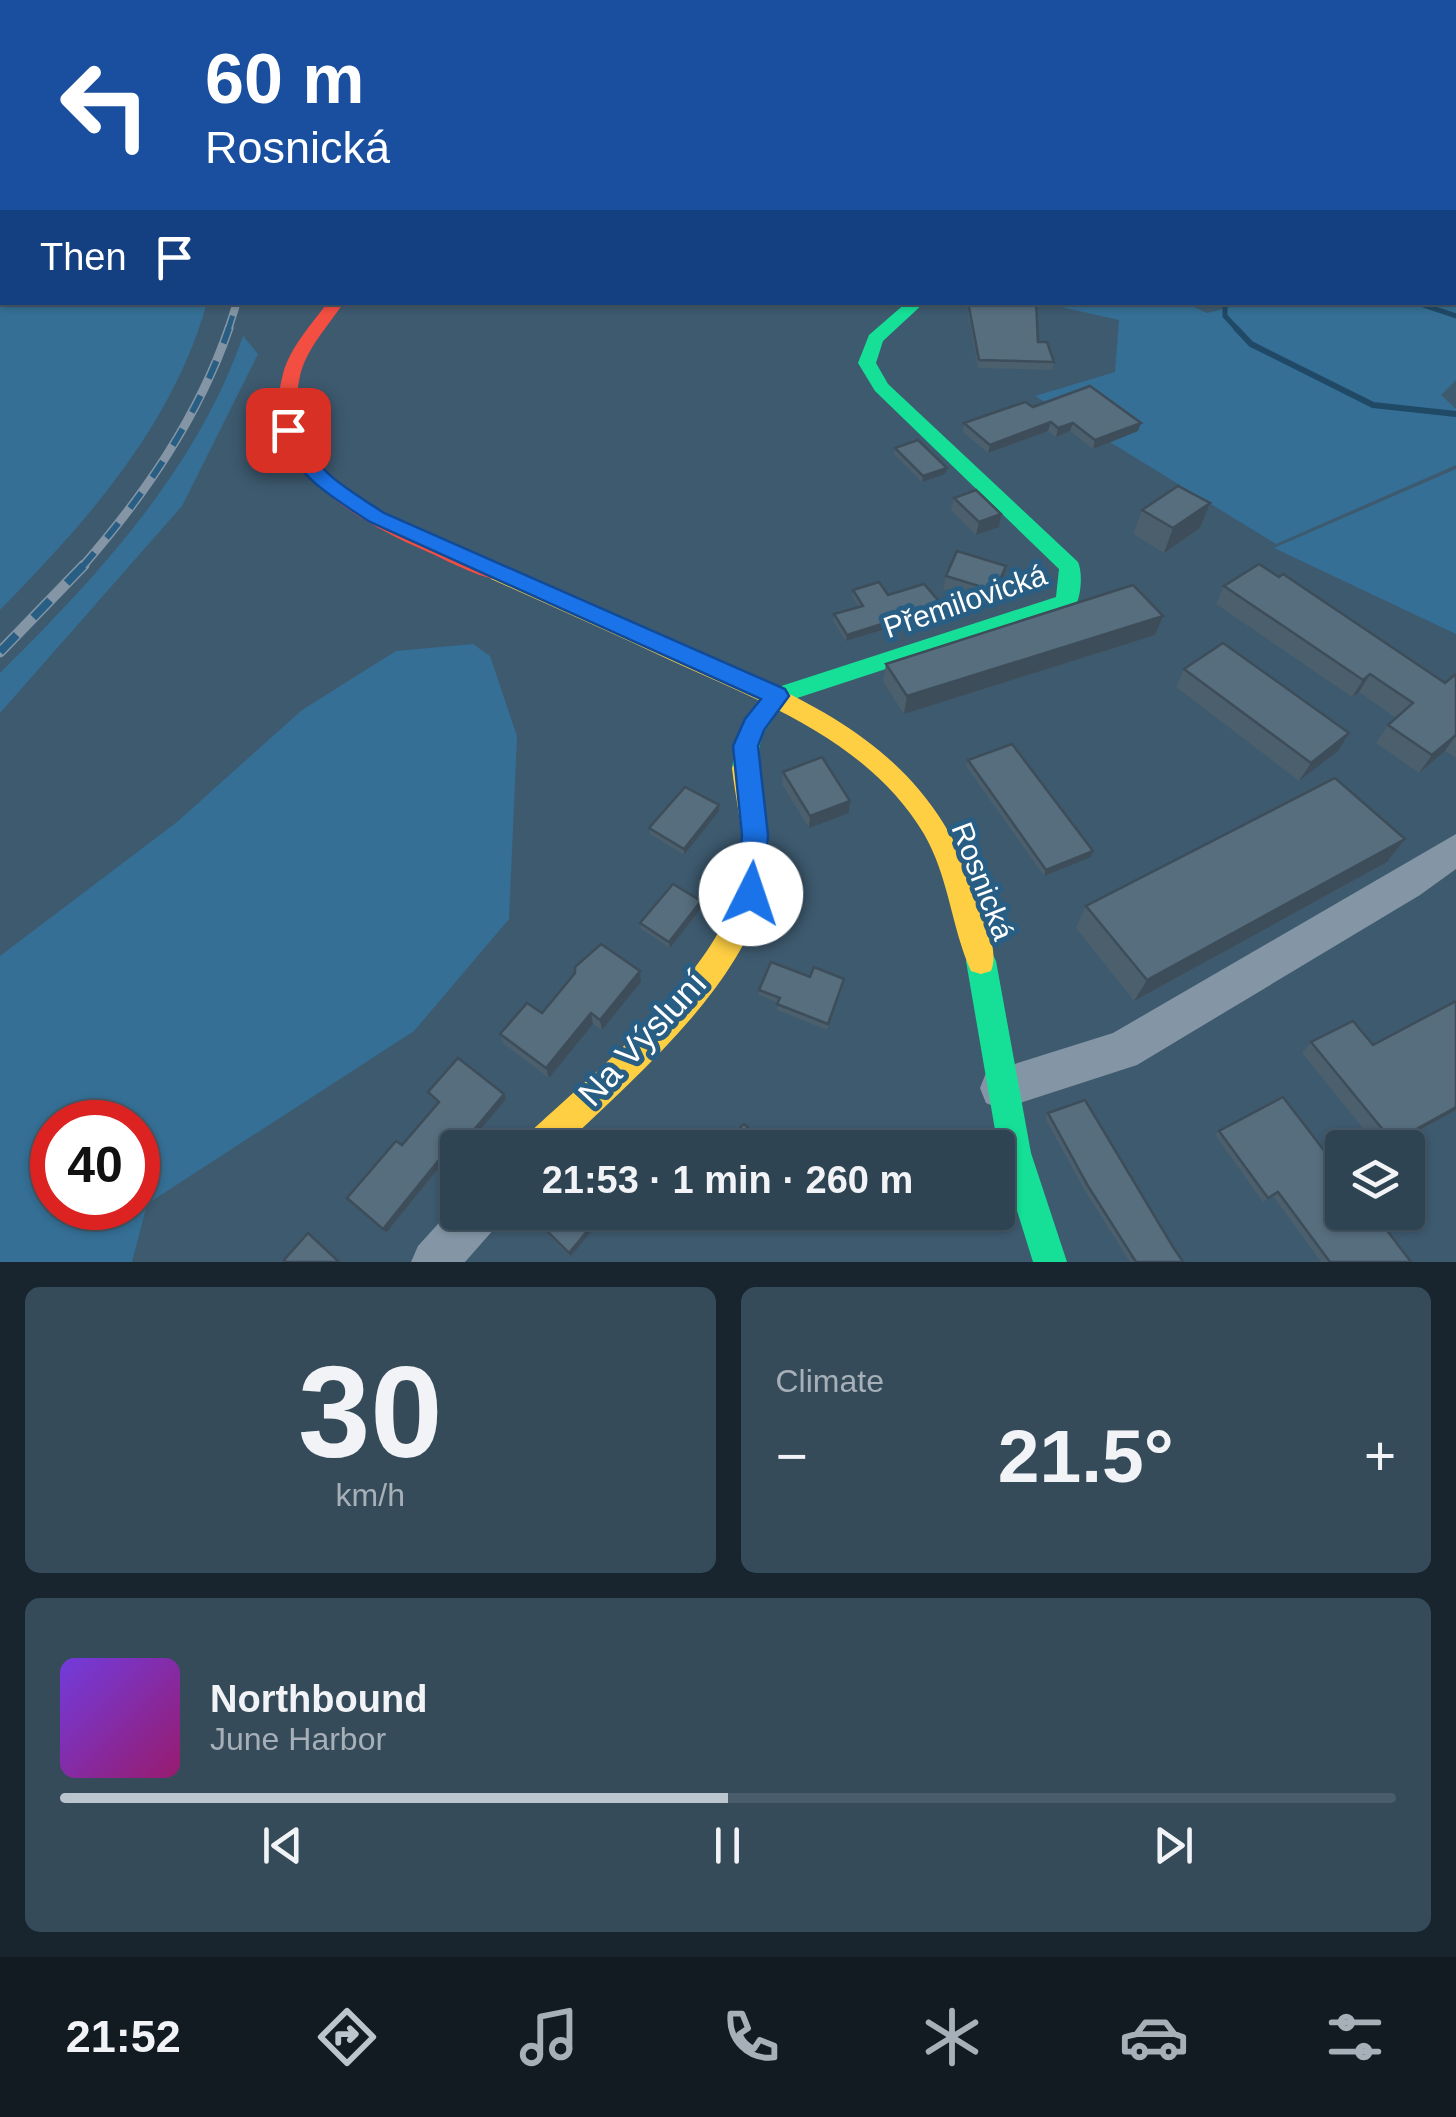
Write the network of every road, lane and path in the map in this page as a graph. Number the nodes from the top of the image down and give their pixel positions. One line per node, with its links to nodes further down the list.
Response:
1 (334, 305): 3 (street, Rosnická)
2 (914, 305): 3 (street, Přemilovická)
3 (777, 696): 5 (street, Rosnická); 6 (street, Na Výsluní)
4 (1456, 849): 5 (street)
5 (1002, 1088): 9 (street, Rosnická)
6 (556, 1130)
7 (463, 1230): 8 (street)
8 (434, 1262)
9 (1050, 1262)

